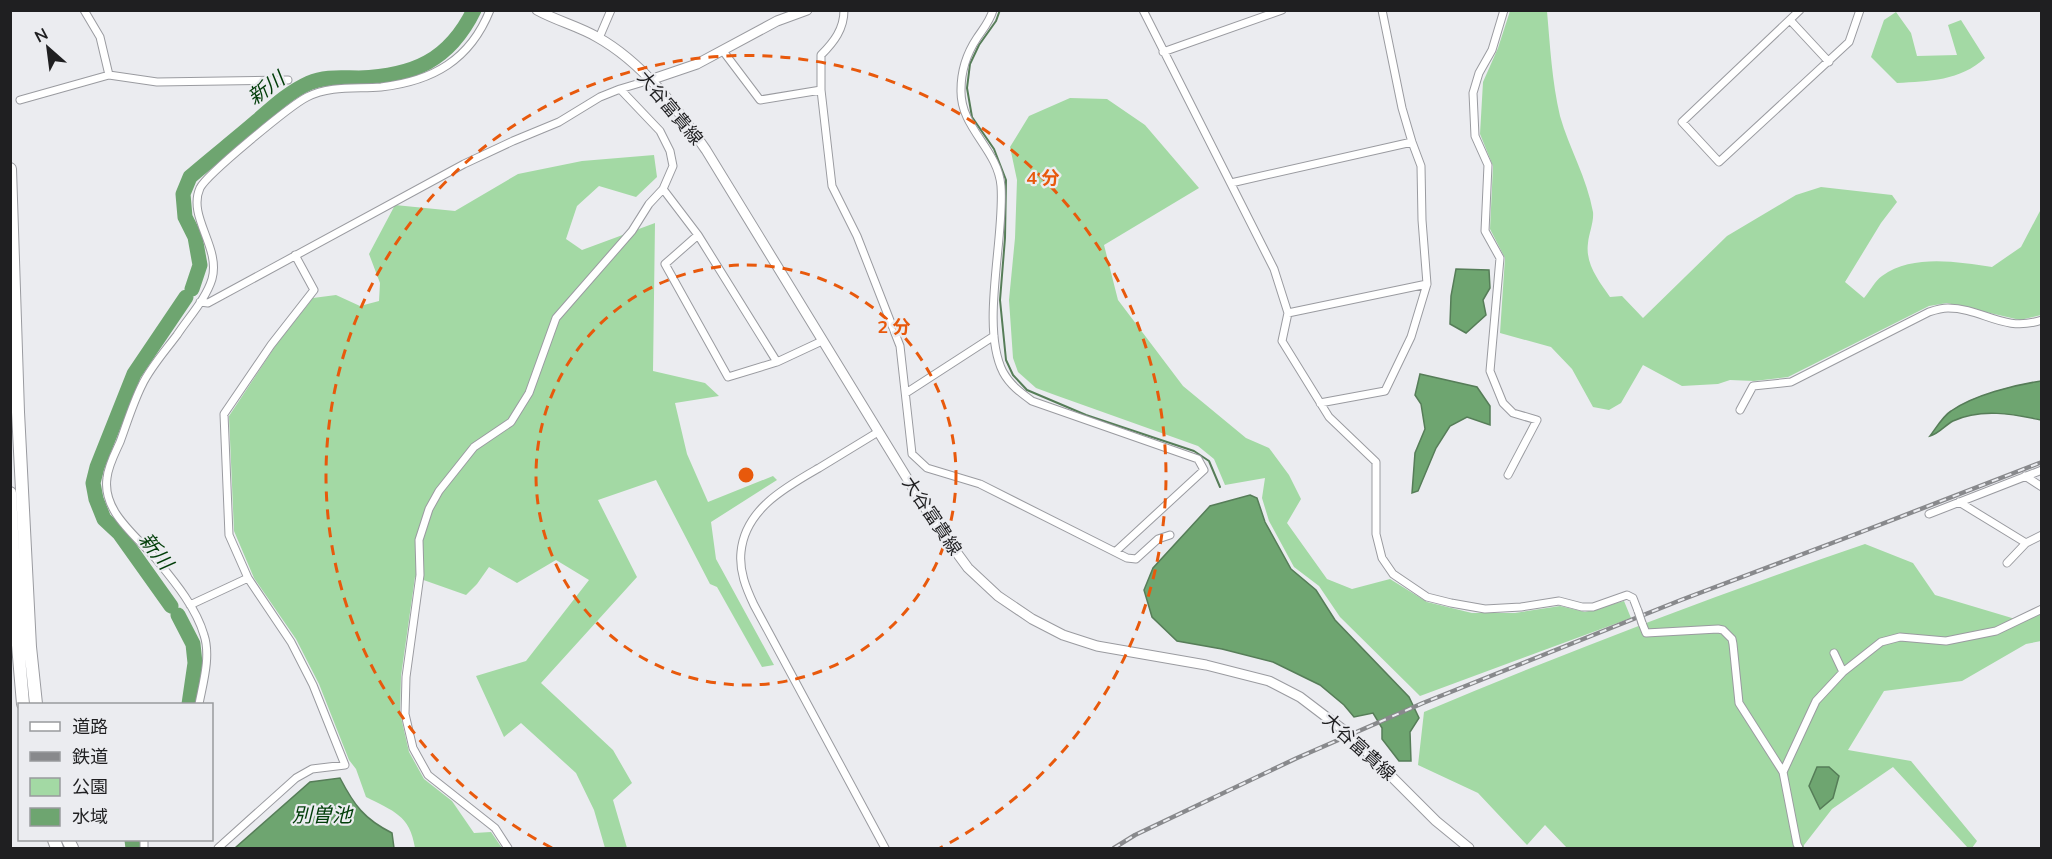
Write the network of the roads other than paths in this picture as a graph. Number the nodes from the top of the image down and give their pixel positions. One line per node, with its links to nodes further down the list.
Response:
1 (84, 10): 19 (street)
2 (490, 10): 32 (street)
3 (537, 10): 15 (main road, 大谷富貴線)
4 (610, 10): 15 (street)
5 (807, 10): 16 (main road)
6 (844, 10): 23 (street)
7 (993, 10): 35 (street)
8 (1143, 10): 17 (street)
9 (1282, 10): 17 (street)
10 (1382, 10): 25 (street)
11 (1504, 10): 43 (street)
12 (1800, 10): 14 (street)
13 (1860, 10): 18 (street)
14 (1790, 20): 18 (street); 18 (street)
15 (599, 38): 21 (main road, 大谷富貴線)
16 (723, 51): 21 (main road); 23 (street)
17 (1163, 52): 27 (street)
18 (1829, 62)
19 (110, 75): 20 (street); 24 (street)
20 (288, 80)
21 (650, 80): 22 (street); 36 (main road, 大谷富貴線)
22 (620, 89): 28 (street); 30 (street)
23 (821, 90): 38 (street)
24 (21, 100)
25 (1412, 142): 27 (street); 31 (street)
26 (10, 169): 60 (highway)
27 (1231, 183): 33 (street)
28 (663, 189): 29 (street); 64 (street)
29 (699, 236): 37 (street); 37 (street)
30 (295, 255): 32 (street); 54 (street)
31 (1427, 284): 33 (street); 39 (street)
32 (200, 302): 55 (street)
33 (1288, 313): 39 (street)
34 (2042, 320): 40 (street)
35 (994, 336): 38 (street); 52 (street)
36 (822, 341): 37 (street); 41 (main road, 大谷富貴線)
37 (777, 362)
38 (906, 393): 52 (street)
39 (1320, 403): 62 (street, bridge)
40 (1740, 410)
41 (878, 432): 65 (street); 66 (main road, 大谷富貴線)
42 (2042, 471): 44 (street)
43 (1508, 475)
44 (2025, 476): 45 (street); 47 (street)
45 (2042, 486)
46 (10, 493): 59 (highway)
47 (1959, 502): 48 (street); 51 (street)
48 (1929, 514)
49 (2042, 535): 51 (street)
50 (1170, 536): 52 (street)
51 (2026, 543): 53 (street)
52 (1115, 552)
53 (2007, 563)
54 (248, 578): 55 (street); 63 (street)
55 (190, 605): 61 (street)
56 (2042, 609): 58 (street)
57 (1834, 653): 58 (street)
58 (1843, 672): 62 (street)
59 (23, 703)
60 (36, 703)
61 (200, 703)
62 (1783, 772): 67 (street)
63 (218, 849)
64 (508, 849)
65 (885, 849)
66 (1469, 849)
67 (1799, 849)

